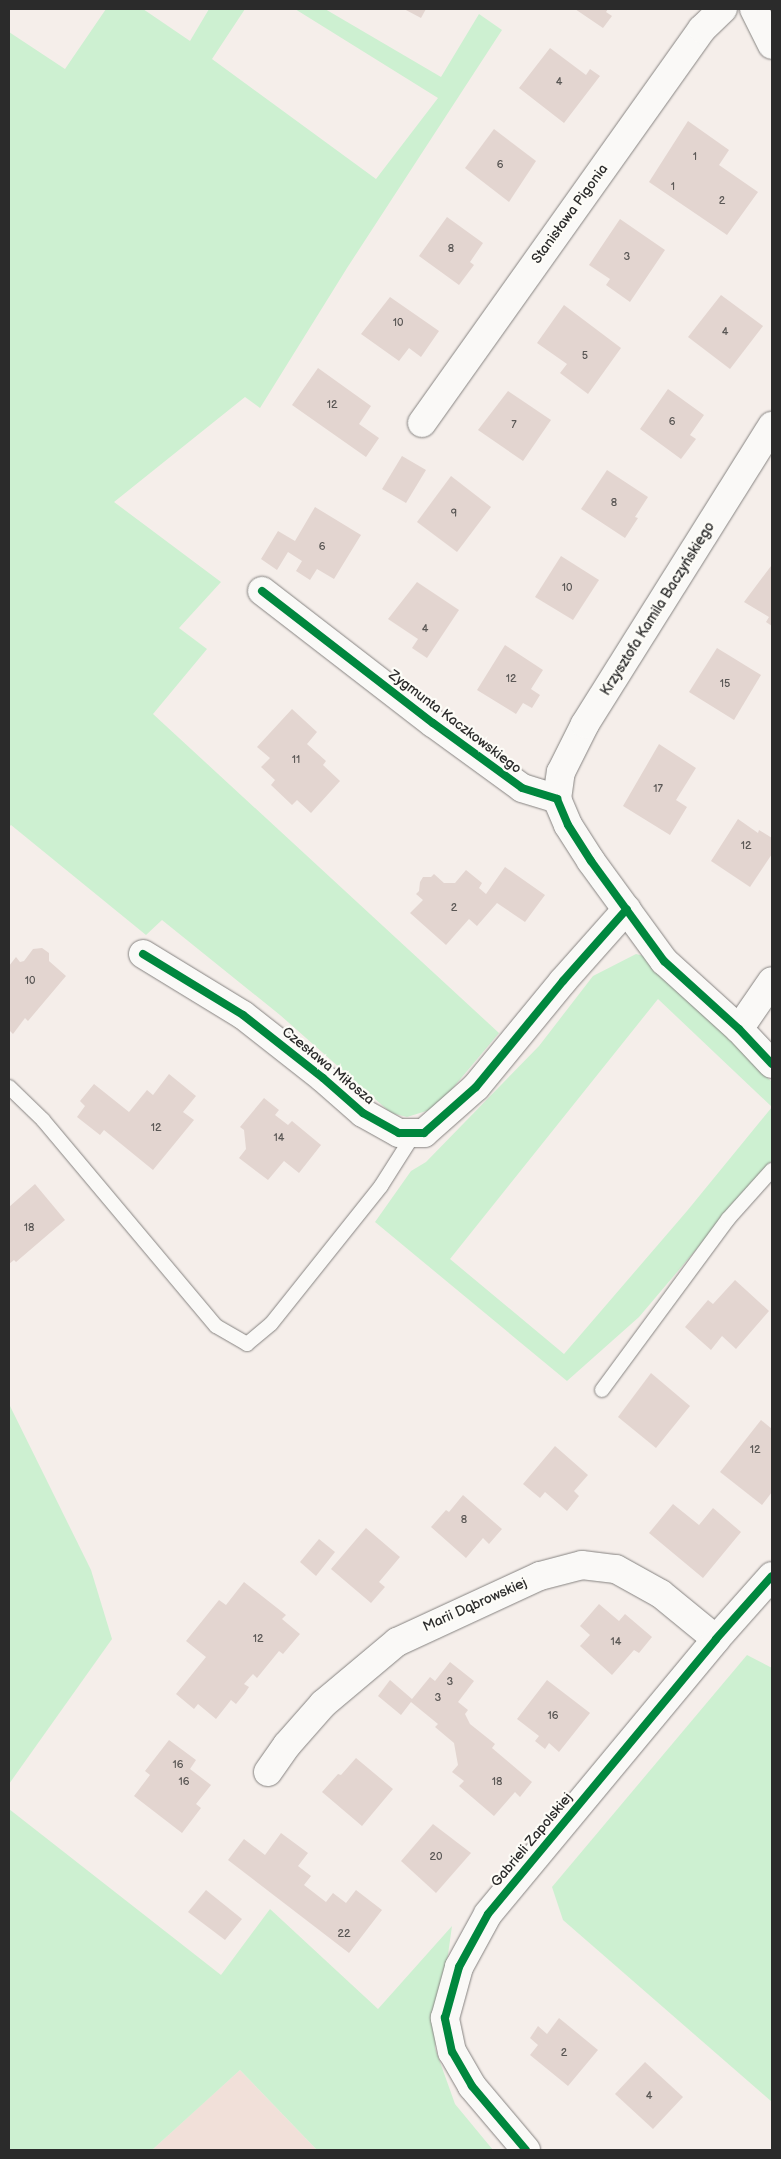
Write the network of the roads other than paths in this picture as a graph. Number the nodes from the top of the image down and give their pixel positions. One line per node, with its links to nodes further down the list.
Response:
1 (723, 9): 4 (street, Stanisława Pigonia)
2 (754, 9): 3 (street)
3 (772, 45)
4 (422, 423)
5 (772, 426): 7 (street, Krzysztofa Kamila Baczyńskiego)
6 (262, 590): 7 (street, Zygmunta Kaczkowskiego)
7 (557, 798): 8 (street)
8 (627, 909): 11 (street); 14 (street)
9 (143, 954): 14 (street, Czesława Miłosza)
10 (772, 981): 11 (street)
11 (739, 1029): 12 (street)
12 (772, 1064)
13 (9, 1087): 14 (lane)
14 (414, 1134)
15 (772, 1170): 16 (lane)
16 (602, 1390)
17 (772, 1576): 18 (street, Gabrieli Zapolskiej)
18 (716, 1638): 19 (street, Marii Dąbrowskiej); 20 (street, Gabrieli Zapolskiej)
19 (268, 1772)
20 (526, 2150)

